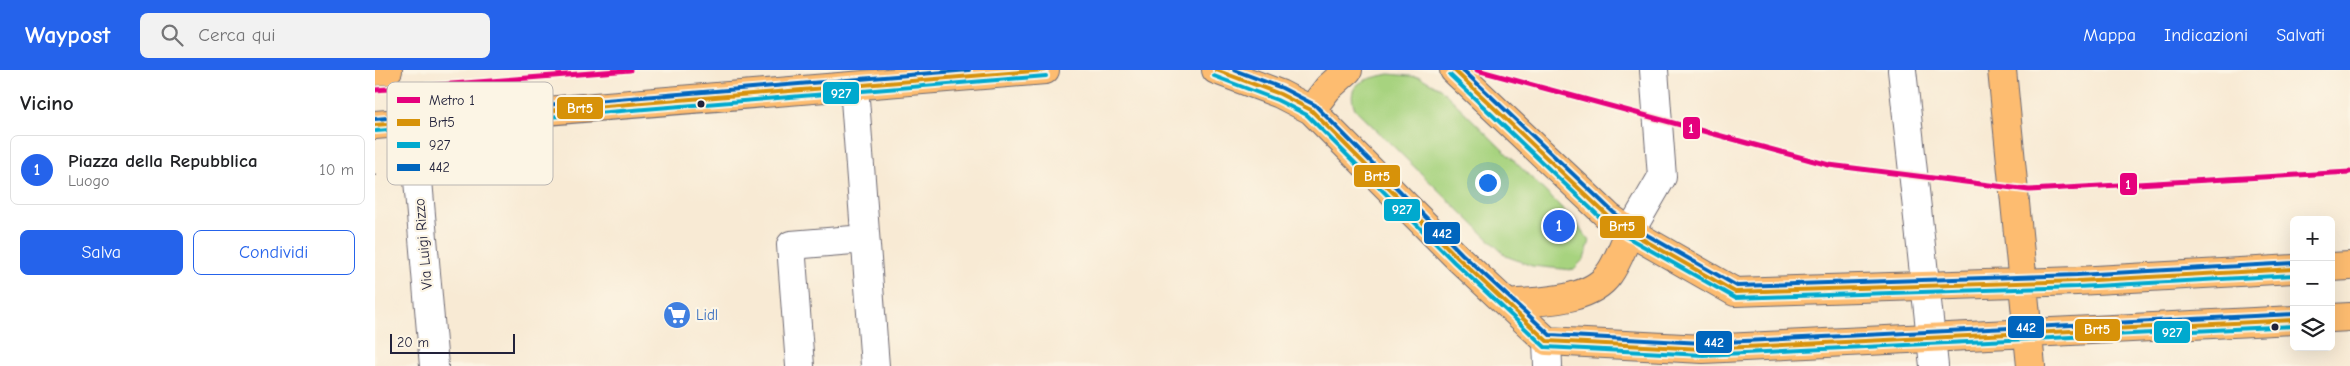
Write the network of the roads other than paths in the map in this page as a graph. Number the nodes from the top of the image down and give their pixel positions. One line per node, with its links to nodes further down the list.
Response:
1 (388, 70): 9 (main road)
2 (1045, 70): 10 (main road)
3 (1216, 70): 11 (main road)
4 (1349, 70): 11 (main road)
5 (1454, 70): 14 (main road)
6 (1654, 70): 14 (street)
7 (1902, 70): 20 (street)
8 (2002, 70): 19 (main road)
9 (375, 71)
10 (854, 86): 12 (main road); 15 (street)
11 (1311, 110): 21 (main road)
12 (553, 111)
13 (418, 185): 28 (street, Via Luigi Rizzo)
14 (1630, 232): 20 (main road); 21 (main road)
15 (865, 239): 29 (street); 30 (street)
16 (2350, 266): 17 (main road)
17 (2335, 267)
18 (2290, 270): 19 (main road)
19 (2023, 283): 20 (main road); 25 (main road)
20 (1925, 286): 26 (street)
21 (1508, 304): 27 (main road)
22 (2350, 317): 23 (main road)
23 (2335, 318)
24 (2290, 320): 25 (main road)
25 (2028, 334): 26 (main road); 32 (main road)
26 (1930, 338): 27 (main road); 31 (street)
27 (1547, 354)
28 (434, 366)
29 (800, 366)
30 (875, 366)
31 (1933, 366)
32 (2031, 366)

